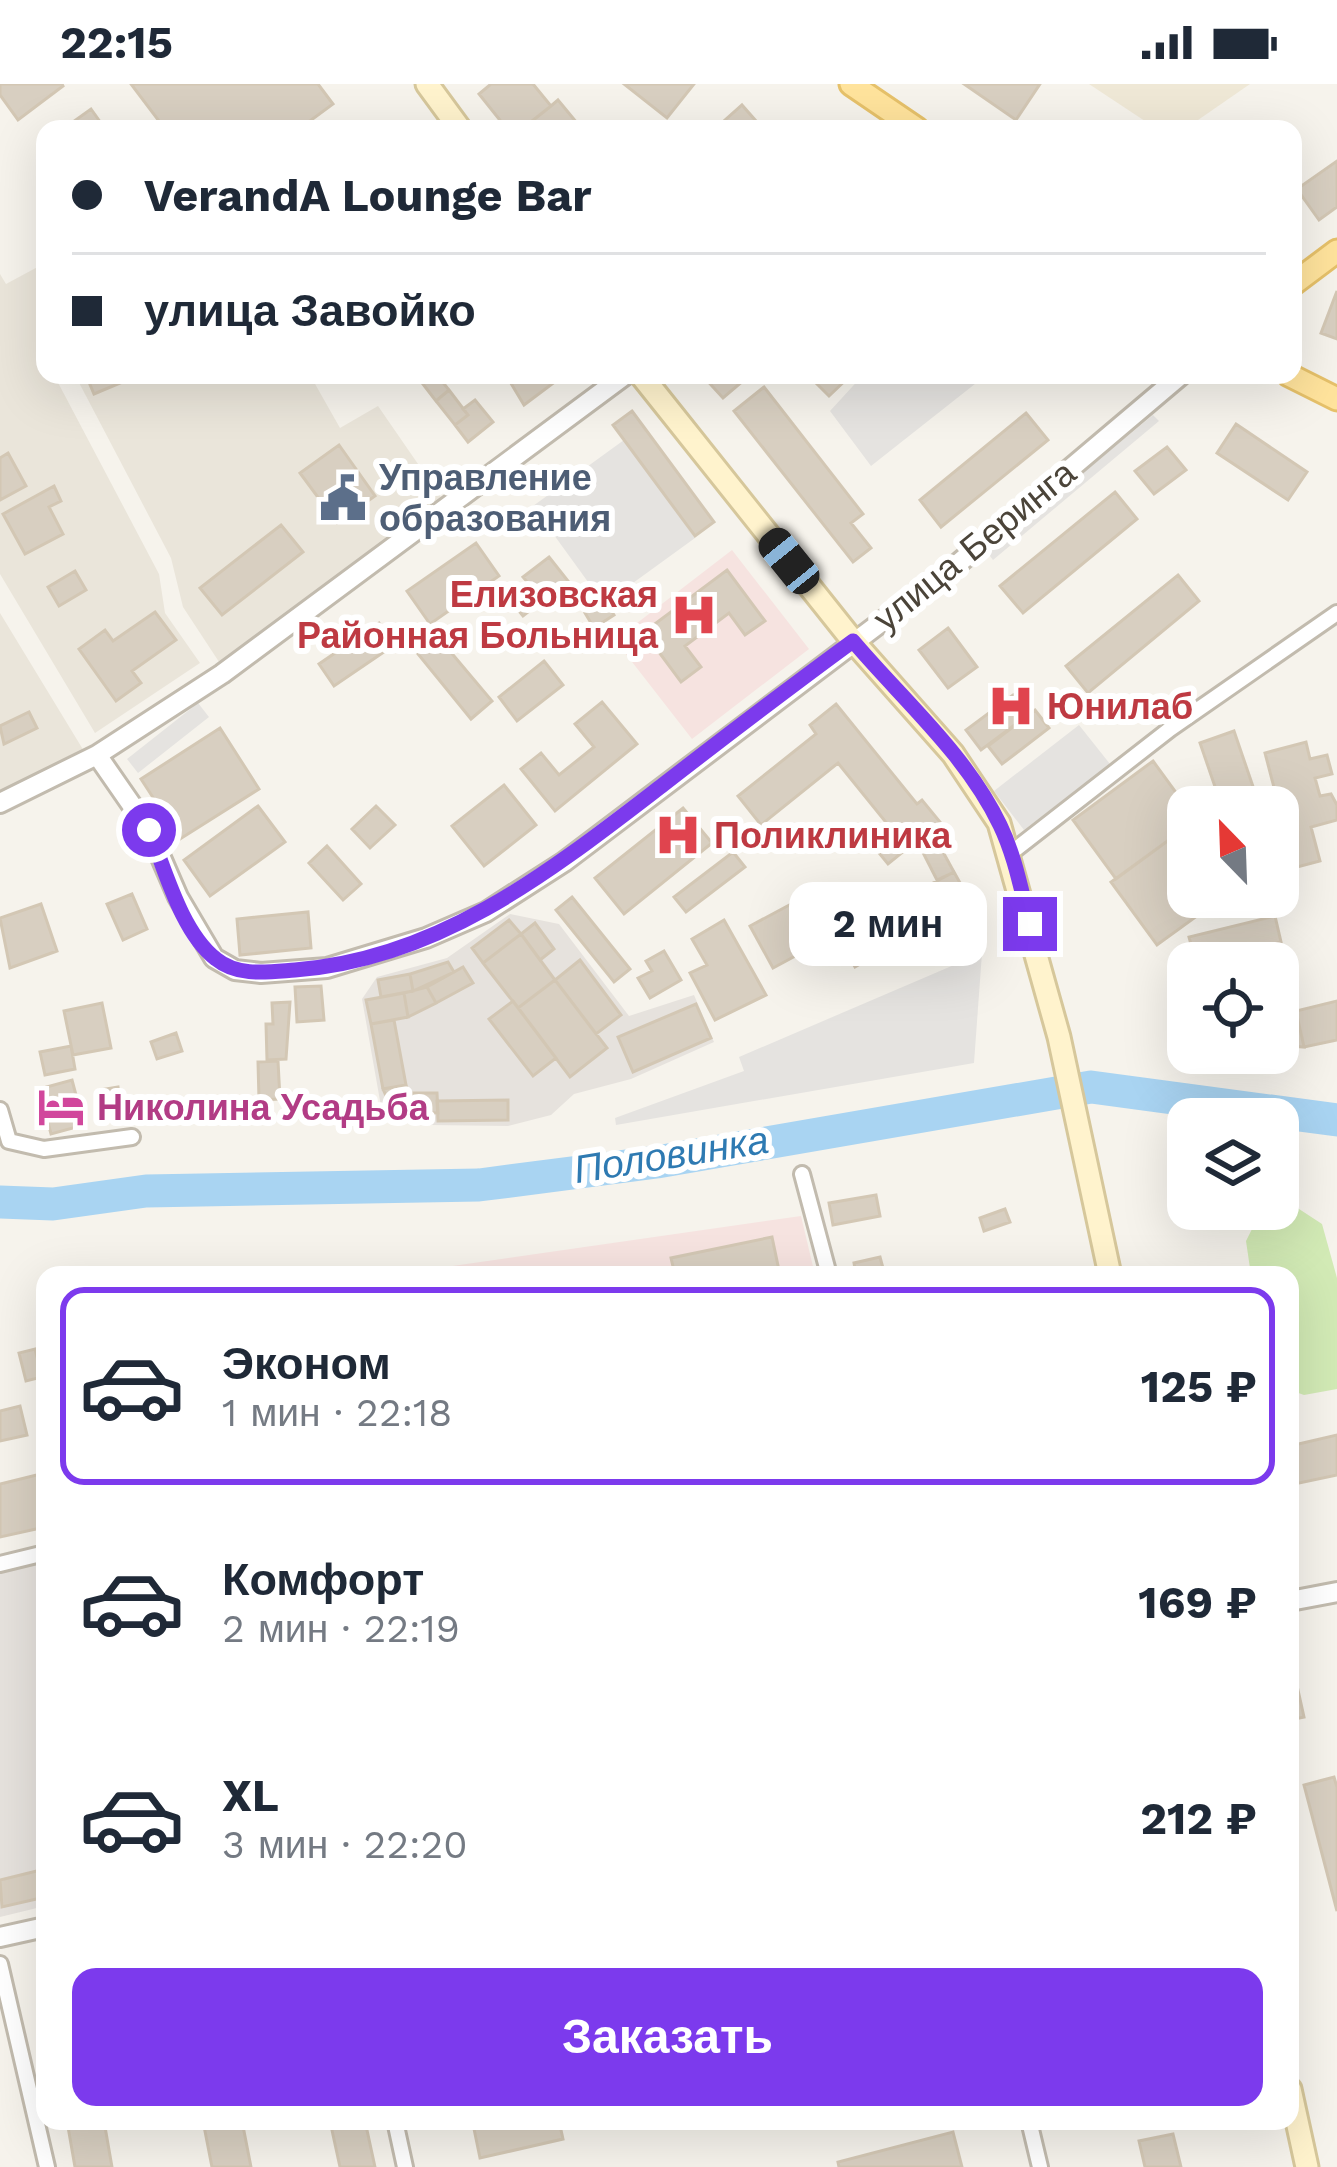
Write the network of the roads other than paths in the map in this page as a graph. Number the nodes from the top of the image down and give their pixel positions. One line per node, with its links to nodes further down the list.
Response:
1 (428, 84): 3 (main road)
2 (851, 84): 4 (main road)
3 (454, 120)
4 (904, 120)
5 (1337, 251): 6 (main road)
6 (1302, 277)
7 (1302, 382): 11 (main road)
8 (613, 384): 14 (street)
9 (648, 384): 13 (main road)
10 (1170, 384): 13 (street, улица Беринга)
11 (1337, 399)
12 (1337, 613): 16 (street)
13 (853, 641): 14 (street, улица Беринга); 16 (main road)
14 (97, 755): 15 (street)
15 (0, 803)
16 (1012, 852): 21 (main road)
17 (0, 1110): 18 (street)
18 (132, 1137)
19 (802, 1174): 20 (street)
20 (827, 1266)
21 (1108, 1266)
22 (36, 1555): 23 (street)
23 (0, 1564)
24 (1337, 1592): 25 (street)
25 (1299, 1599)
26 (36, 1929): 27 (street)
27 (0, 1937)
28 (0, 1964): 29 (street)
29 (36, 2119)
30 (38, 2130): 34 (street)
31 (397, 2130): 35 (street)
32 (1031, 2130): 36 (street)
33 (1299, 2130): 37 (main road)
34 (47, 2167)
35 (405, 2167)
36 (1040, 2167)
37 (1307, 2167)

